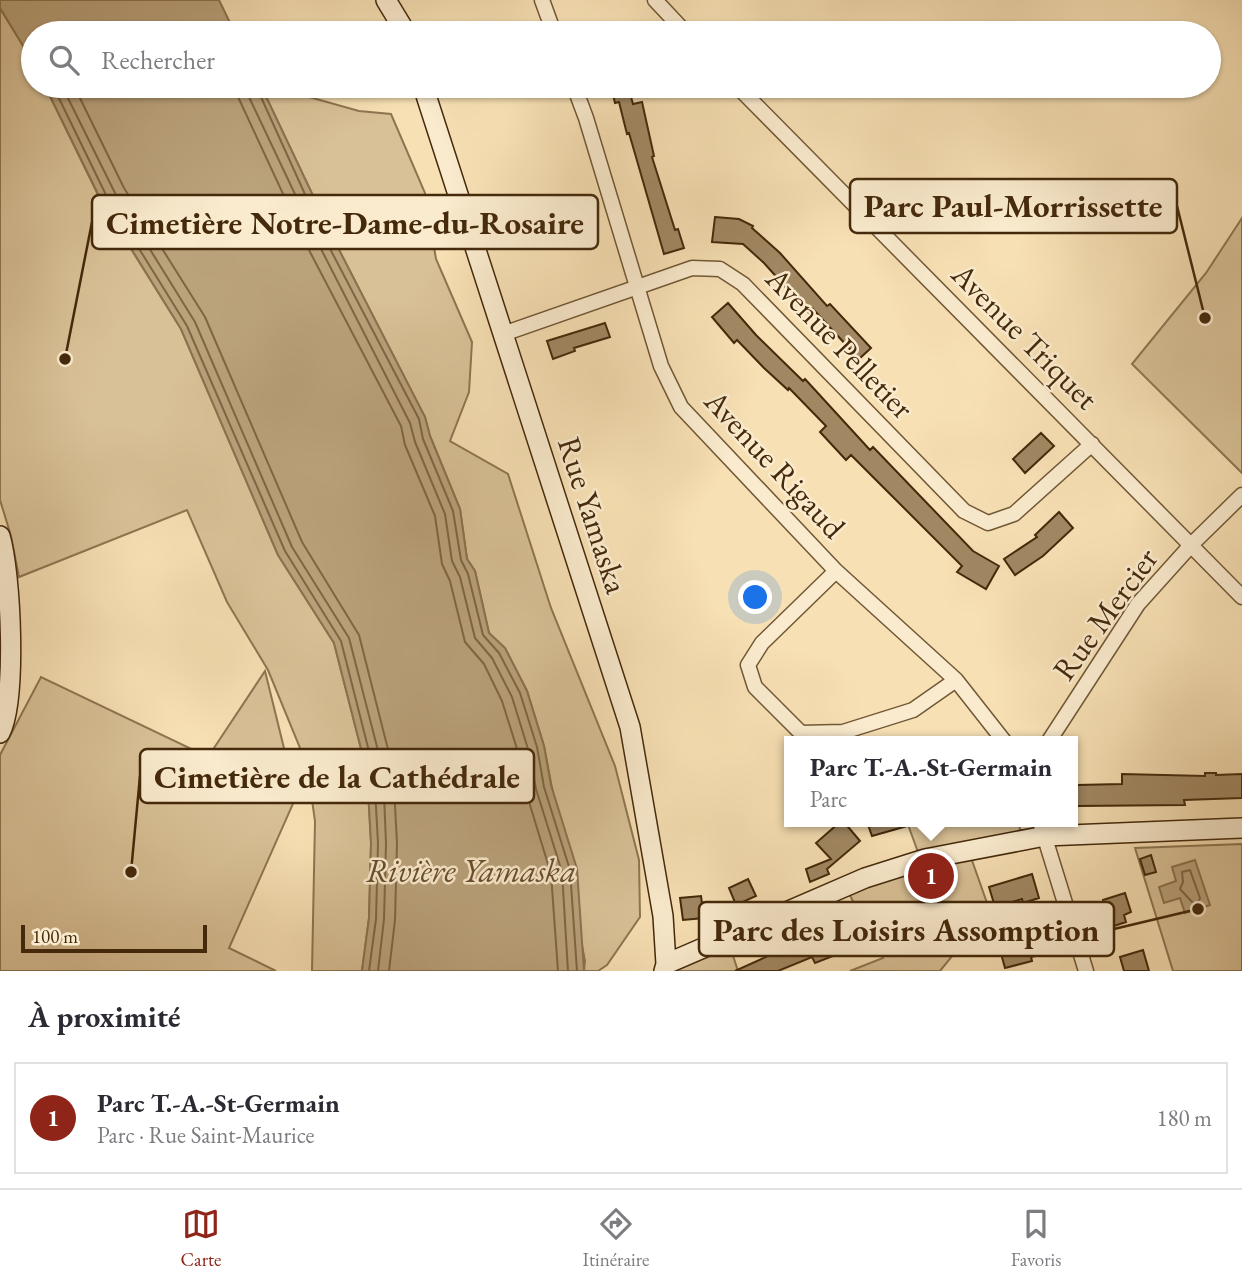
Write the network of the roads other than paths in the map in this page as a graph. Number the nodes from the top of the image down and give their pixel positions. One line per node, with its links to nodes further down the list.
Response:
1 (387, 0): 4 (street)
2 (541, 0): 5 (street)
3 (655, 0): 6 (street)
4 (399, 21)
5 (549, 21)
6 (675, 21)
7 (427, 98): 11 (street, Rue Yamaska)
8 (578, 98): 10 (street, Avenue Rigaud)
9 (749, 98): 12 (street, Avenue Triquet)
10 (638, 285): 11 (street, Avenue Pelletier); 12 (street, Avenue Pelletier); 16 (street, Avenue Rigaud)
11 (503, 334): 24 (street, Rue Yamaska)
12 (1092, 443): 15 (street, Avenue Triquet)
13 (1242, 495): 15 (street, Rue Mercier)
14 (0, 536): 19 (street)
15 (1192, 544): 17 (street, Avenue Triquet); 21 (street, Rue Mercier)
16 (836, 571): 18 (street, Avenue Rigaud); 18 (street)
17 (1242, 597)
18 (956, 680): 20 (street, Avenue Rigaud)
19 (0, 733)
20 (1000, 736)
21 (1052, 736)
22 (1242, 828): 23 (street)
23 (1042, 829): 24 (street); 25 (street)
24 (665, 967)
25 (1086, 971)

